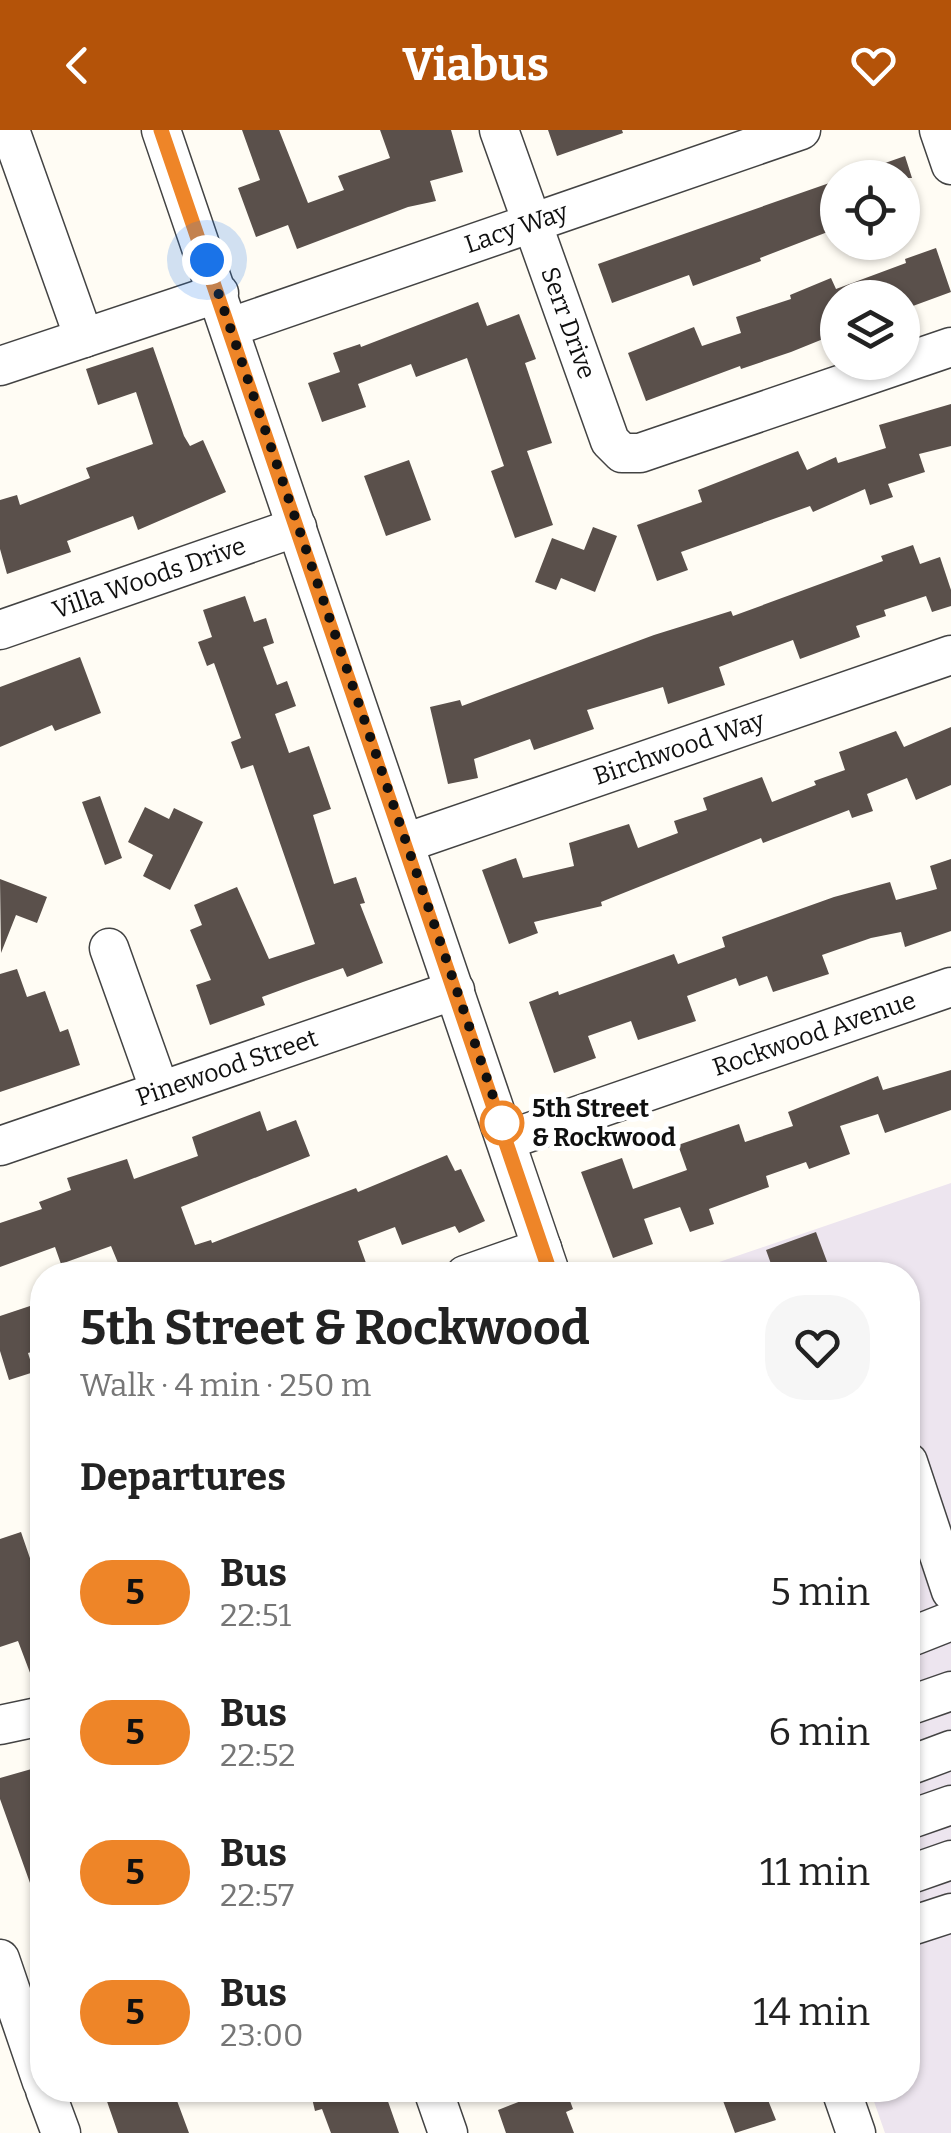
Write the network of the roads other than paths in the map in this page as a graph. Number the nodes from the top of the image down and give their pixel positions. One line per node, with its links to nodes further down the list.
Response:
1 (162, 130): 8 (street)
2 (499, 130): 7 (street, Serr Drive)
3 (802, 130): 7 (street, Lacy Way)
4 (938, 130): 6 (street)
5 (10, 154): 9 (street)
6 (951, 165)
7 (531, 224): 8 (street, Lacy Way); 10 (street, Serr Drive)
8 (225, 310): 9 (street, Lacy Way); 12 (street)
9 (84, 338): 11 (street, Lacy Way)
10 (951, 347)
11 (0, 366)
12 (297, 527): 13 (street, Villa Woods Drive); 15 (street)
13 (0, 630)
14 (951, 655): 15 (street, Birchwood Way)
15 (405, 844): 18 (street)
16 (109, 948): 19 (street)
17 (951, 986): 20 (street, Rockwood Avenue)
18 (455, 990): 19 (street, Pinewood Street); 20 (street)
19 (160, 1091): 21 (street, Pinewood Street)
20 (508, 1140): 22 (street)
21 (0, 1146)
22 (547, 1262)
23 (920, 1504): 24 (street)
24 (930, 1539)
25 (951, 1621): 26 (street)
26 (920, 1633)
27 (951, 1691): 28 (street)
28 (920, 1702)
29 (30, 1719): 30 (street)
30 (0, 1725)
31 (951, 1750): 32 (street)
32 (920, 1762)
33 (951, 1805): 34 (street)
34 (920, 1816)
35 (951, 1860): 36 (street)
36 (920, 1871)
37 (951, 1913): 38 (street)
38 (920, 1924)
39 (0, 1959): 40 (street)
40 (21, 2018): 41 (street)
41 (30, 2045)
42 (50, 2102): 45 (street)
43 (437, 2102): 46 (street)
44 (845, 2102): 47 (street)
45 (60, 2133)
46 (448, 2133)
47 (856, 2133)

